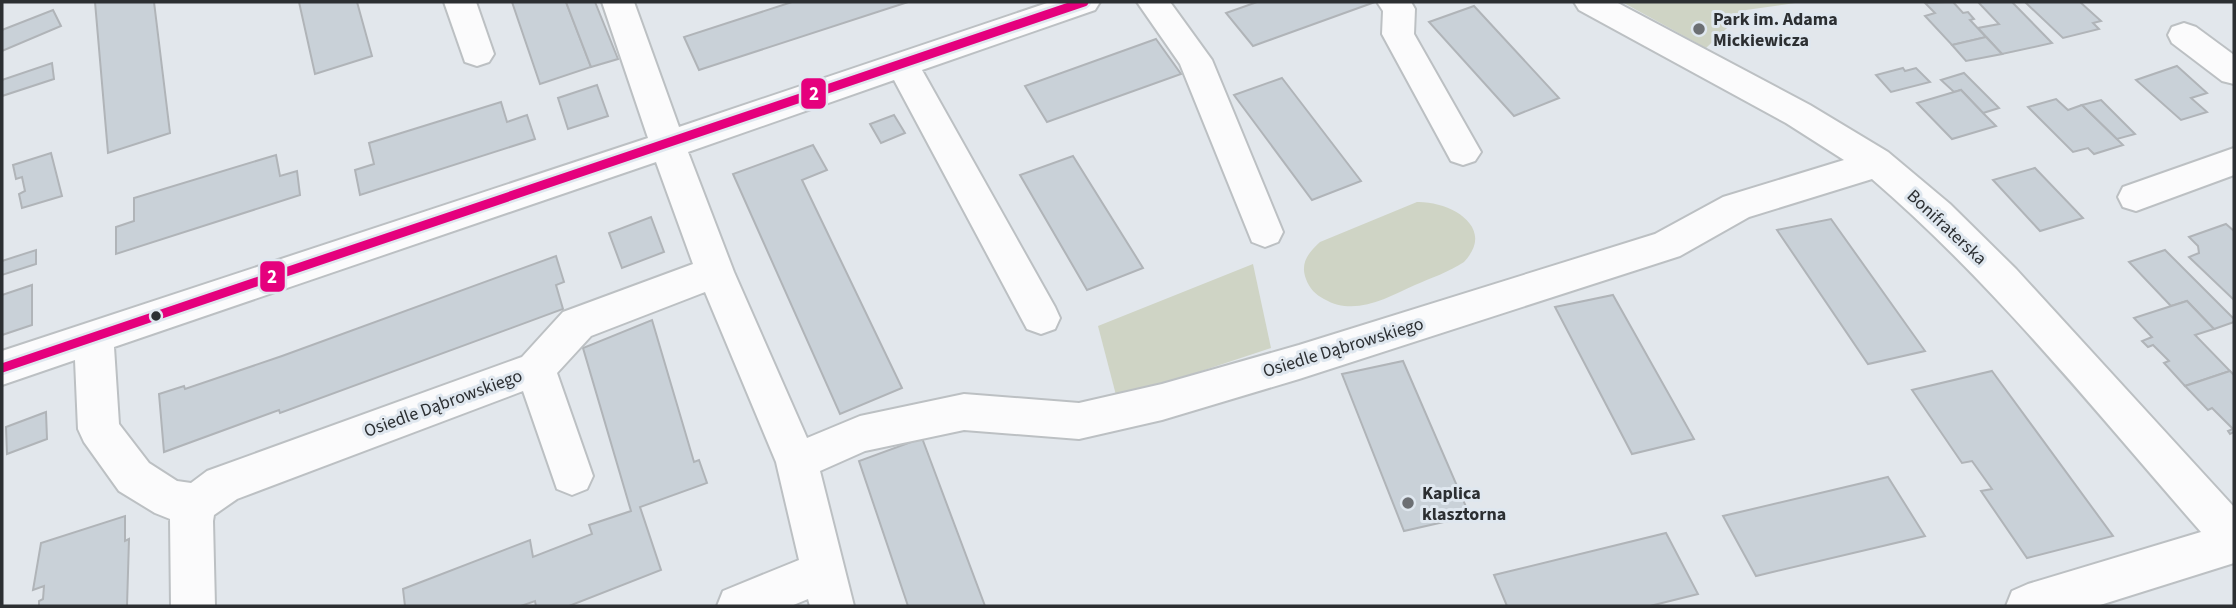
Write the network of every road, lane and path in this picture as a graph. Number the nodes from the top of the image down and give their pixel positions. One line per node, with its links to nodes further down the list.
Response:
1 (460, 2): 8 (street)
2 (618, 2): 11 (street)
3 (1084, 2): 9 (street)
4 (1153, 2): 16 (street)
5 (1393, 2): 12 (street)
6 (1590, 2): 14 (street, Bonifraterska)
7 (2184, 35): 10 (street)
8 (477, 54)
9 (902, 64): 11 (street); 18 (street)
10 (2234, 72)
11 (667, 145): 17 (street); 19 (street)
12 (1463, 152)
13 (2234, 161): 15 (street)
14 (1875, 162): 22 (street, Osiedle Dąbrowskiego); 25 (street, Bonifraterska)
15 (2136, 197)
16 (1265, 232)
17 (715, 272): 21 (street, Osiedle Dąbrowskiego); 22 (street)
18 (1041, 318)
19 (94, 336): 20 (street); 24 (street)
20 (2, 368)
21 (536, 369): 23 (street); 24 (street, Osiedle Dąbrowskiego)
22 (797, 461): 26 (street)
23 (572, 476)
24 (197, 503): 27 (street)
25 (2234, 540): 29 (street)
26 (827, 589): 28 (street)
27 (193, 606)
28 (739, 606)
29 (2028, 606)

